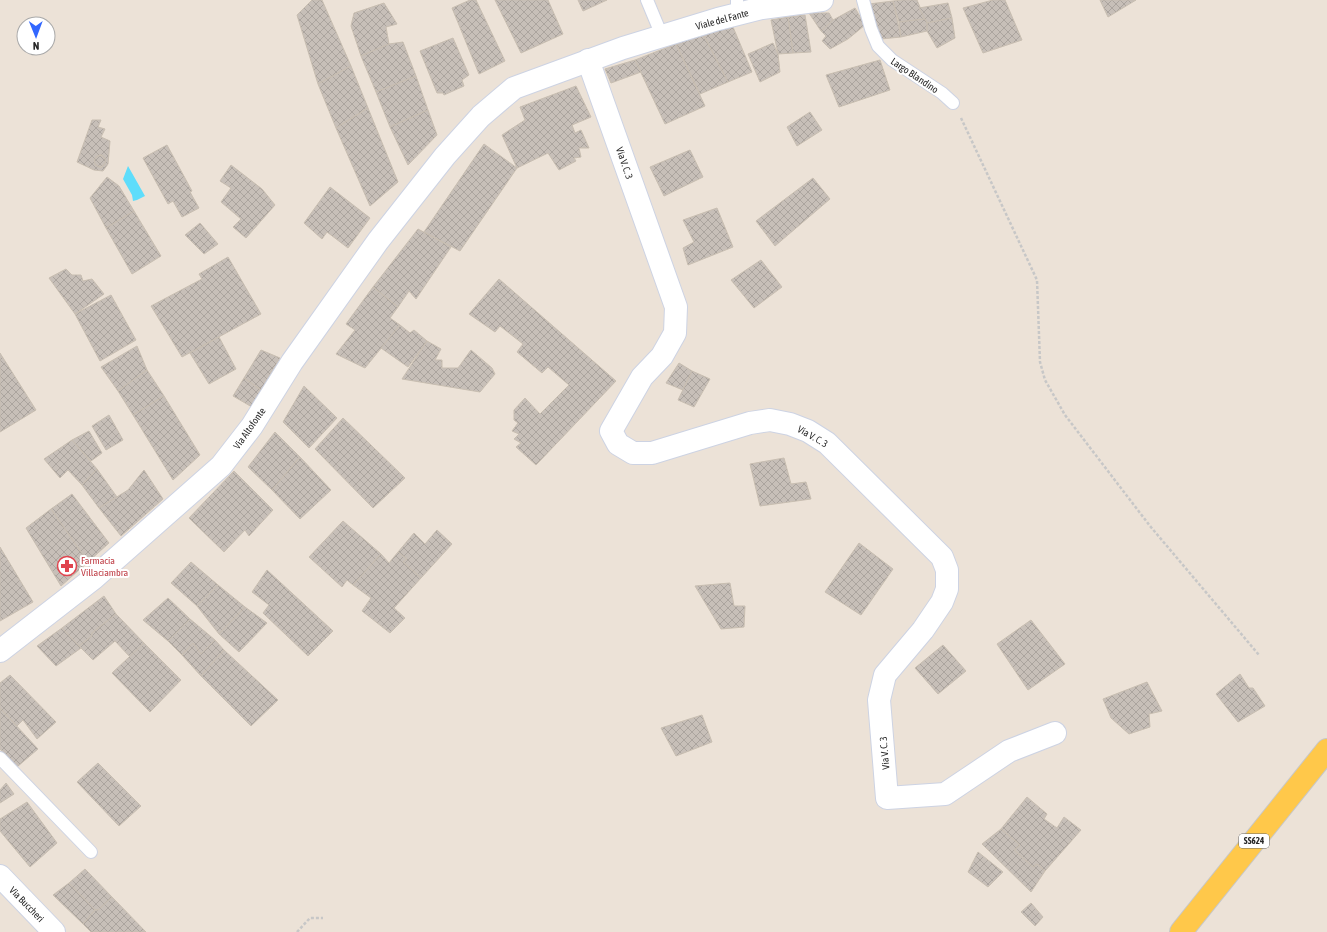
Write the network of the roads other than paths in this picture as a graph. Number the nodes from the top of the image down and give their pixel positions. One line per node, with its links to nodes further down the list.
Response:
1 (646, 0): 5 (lane)
2 (822, 0): 4 (street, Viale del Fante)
3 (863, 0): 7 (lane, Largo Blandino)
4 (737, 7): 5 (street, Viale del Fante)
5 (662, 36): 6 (street, Viale del Fante)
6 (588, 60): 8 (street, Via Altofonte); 9 (street, Via V. C. 3)
7 (953, 103)
8 (0, 651)
9 (1055, 733)
10 (1327, 750): 15 (main road, SS624)
11 (0, 758): 12 (lane)
12 (91, 852)
13 (0, 876): 14 (street, Via Buccheri)
14 (54, 932)
15 (1181, 932)

